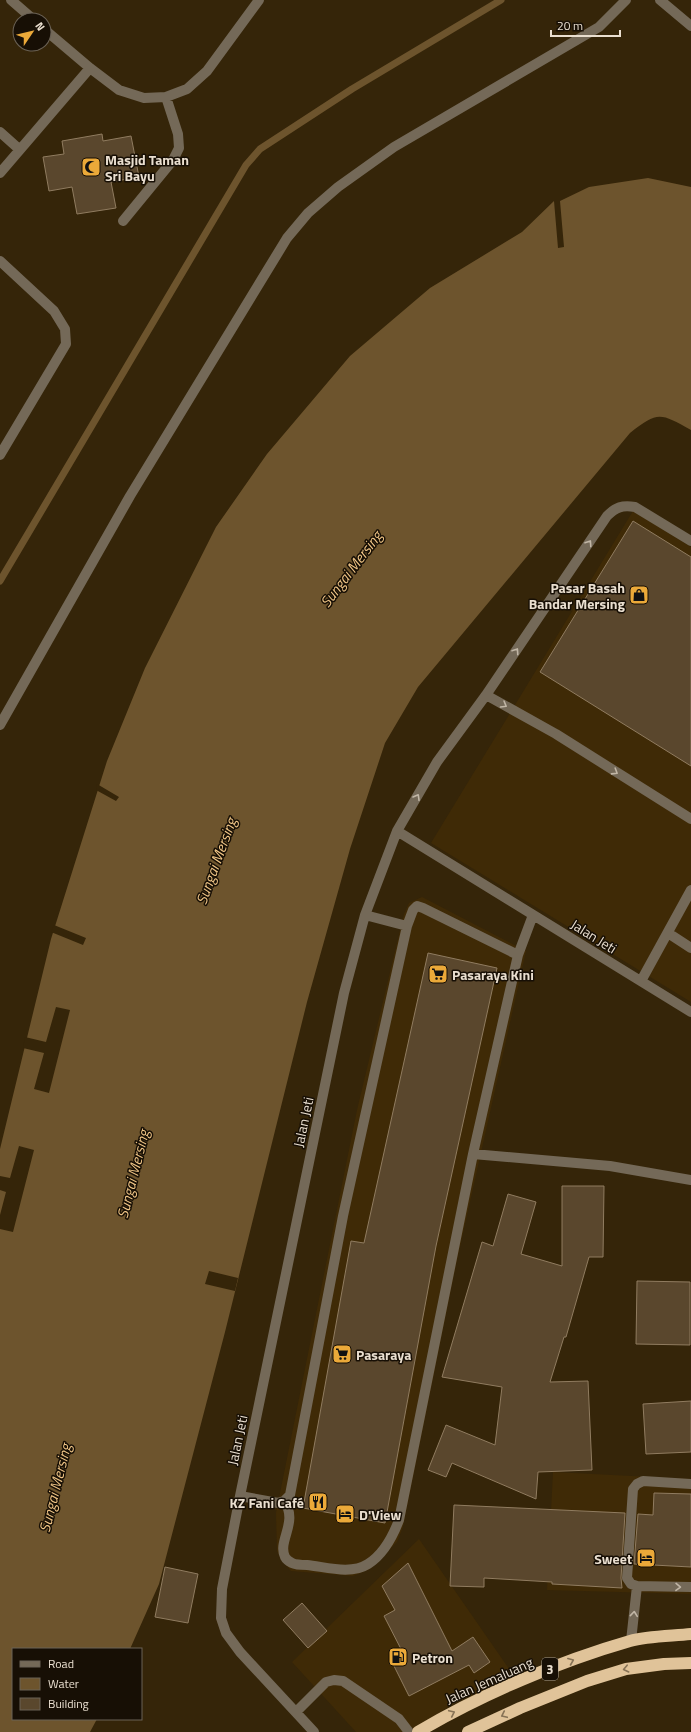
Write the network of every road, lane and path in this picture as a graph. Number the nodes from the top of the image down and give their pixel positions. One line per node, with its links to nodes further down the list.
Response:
1 (11, 0): 5 (street)
2 (259, 0): 9 (street)
3 (626, 0): 18 (street)
4 (660, 0): 6 (street)
5 (25, 12)
6 (691, 26)
7 (52, 36): 8 (street)
8 (90, 68): 9 (street); 11 (street)
9 (166, 97): 13 (street)
10 (0, 132): 11 (street)
11 (20, 149): 12 (street)
12 (0, 173)
13 (123, 221)
14 (0, 262): 15 (street)
15 (0, 456)
16 (691, 541): 17 (street, one-way to 16)
17 (486, 695): 19 (street, one-way to 19); 20 (street, one-way to 17)
18 (0, 725)
19 (691, 819)
20 (398, 831): 22 (street, Jalan Jeti); 23 (street, Jalan Jeti)
21 (691, 890): 25 (street)
22 (365, 915): 24 (street); 33 (street, Jalan Jeti)
23 (533, 915): 27 (street); 28 (street, Jalan Jeti)
24 (407, 926): 27 (street); 34 (street)
25 (668, 933): 26 (street); 28 (street)
26 (691, 948)
27 (518, 956): 30 (street)
28 (641, 981): 29 (street, Jalan Jeti)
29 (691, 1012)
30 (473, 1154): 31 (street); 34 (street)
31 (691, 1180)
32 (691, 1484): 35 (street)
33 (240, 1496): 34 (street); 40 (street, Jalan Jeti)
34 (284, 1501)
35 (636, 1586): 36 (street, one-way to 36); 38 (street, one-way to 35)
36 (691, 1587)
37 (691, 1634): 38 (highway, Jalan Jemaluang / 3)
38 (631, 1641): 43 (highway, Jalan Jemaluang / 3, one-way to 38)
39 (691, 1663): 44 (highway, 3, one-way to 44)
40 (296, 1712): 41 (street, Jalan Jeti); 42 (street)
41 (314, 1732)
42 (409, 1732)
43 (418, 1732)
44 (468, 1732)

